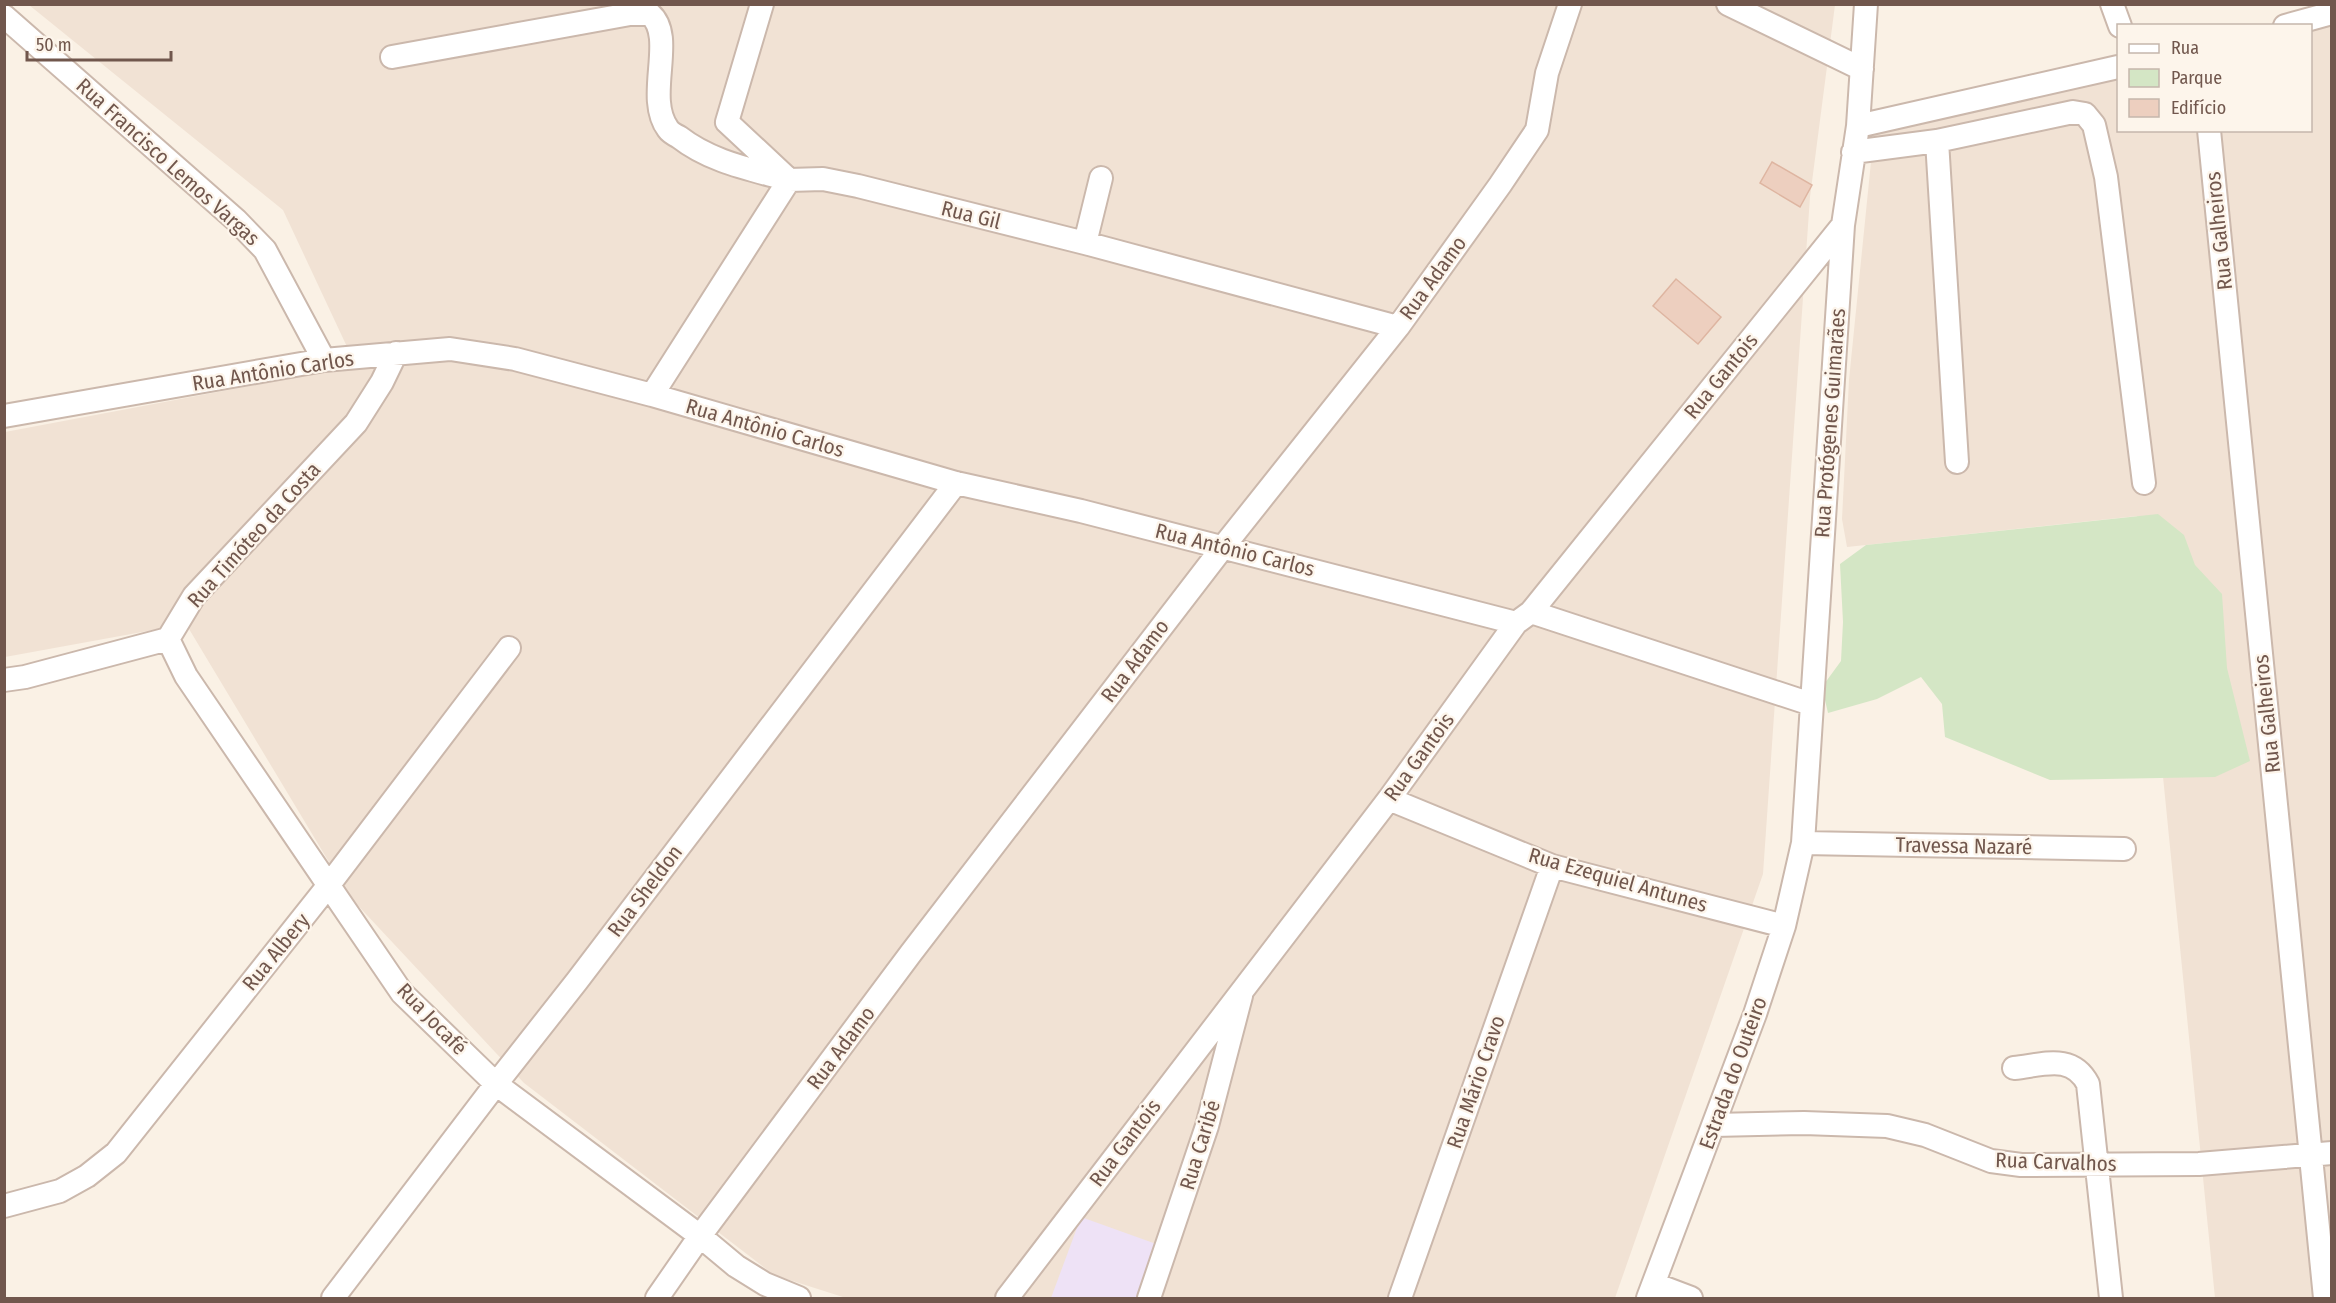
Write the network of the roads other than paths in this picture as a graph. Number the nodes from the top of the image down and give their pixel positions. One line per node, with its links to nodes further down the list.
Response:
1 (762, 4): 18 (street)
2 (1570, 4): 21 (street, Rua Adamo)
3 (1728, 4): 12 (street)
4 (1866, 4): 12 (street, Rua Protógenes Guimarães)
5 (2112, 4): 8 (street)
6 (2331, 13): 9 (street)
7 (4, 16): 23 (street, Rua Francisco Lemos Vargas)
8 (2119, 24)
9 (2292, 24)
10 (392, 57): 18 (street, Rua Gil)
11 (2117, 67): 13 (street)
12 (1862, 69): 13 (street, Rua Protógenes Guimarães)
13 (1858, 126): 16 (street, Rua Protógenes Guimarães)
14 (2209, 132): 45 (street, Rua Galheiros)
15 (1937, 141): 16 (street); 26 (street); 28 (street)
16 (1853, 152): 19 (street, Rua Protógenes Guimarães)
17 (1101, 178): 20 (street)
18 (789, 180): 20 (street, Rua Gil); 24 (street)
19 (1843, 225): 30 (street, Rua Gantois); 34 (street, Rua Protógenes Guimarães)
20 (1084, 243): 21 (street, Rua Gil)
21 (1398, 327): 29 (street, Rua Adamo)
22 (396, 353): 23 (street, Rua Antônio Carlos); 24 (street, Rua Antônio Carlos); 31 (street, Rua Timóteo da Costa)
23 (324, 360): 25 (street, Rua Antônio Carlos)
24 (652, 395): 27 (street, Rua Antônio Carlos)
25 (4, 416)
26 (1957, 462)
27 (956, 483): 29 (street, Rua Antônio Carlos); 43 (street, Rua Sheldon)
28 (2144, 483)
29 (1223, 547): 30 (street, Rua Antônio Carlos); 48 (street, Rua Adamo)
30 (1524, 617): 34 (street, Rua Antônio Carlos); 35 (street, Rua Gantois)
31 (168, 639): 33 (street); 39 (street, Rua Jocafé)
32 (510, 648): 39 (street, Rua Albery)
33 (4, 680)
34 (1811, 704): 36 (street, Rua Protógenes Guimarães)
35 (1389, 799): 38 (street, Rua Ezequiel Antunes); 41 (street, Rua Gantois)
36 (1803, 843): 37 (street, Travessa Nazaré); 40 (street, Estrada do Outeiro)
37 (2124, 849)
38 (1552, 866): 40 (street, Rua Ezequiel Antunes); 55 (street, Rua Mário Cravo)
39 (328, 886): 43 (street, Rua Jocafé); 47 (street, Rua Albery)
40 (1784, 926): 44 (street, Estrada do Outeiro)
41 (1242, 989): 53 (street, Rua Gantois); 54 (street, Rua Caribé)
42 (2014, 1068): 46 (street)
43 (496, 1084): 48 (street, Rua Jocafé); 50 (street, Rua Sheldon)
44 (1714, 1125): 46 (street, Rua Carvalhos); 49 (street, Estrada do Outeiro)
45 (2321, 1155): 46 (street, Rua Carvalhos); 58 (street, Rua Galheiros)
46 (2098, 1166): 57 (street)
47 (4, 1206)
48 (700, 1236): 51 (street, Rua Adamo); 52 (street, Rua Jocafé)
49 (1651, 1291): 56 (street)
50 (333, 1299)
51 (657, 1299)
52 (799, 1299)
53 (1007, 1299)
54 (1149, 1299)
55 (1400, 1299)
56 (1692, 1299)
57 (2111, 1299)
58 (2325, 1299)

